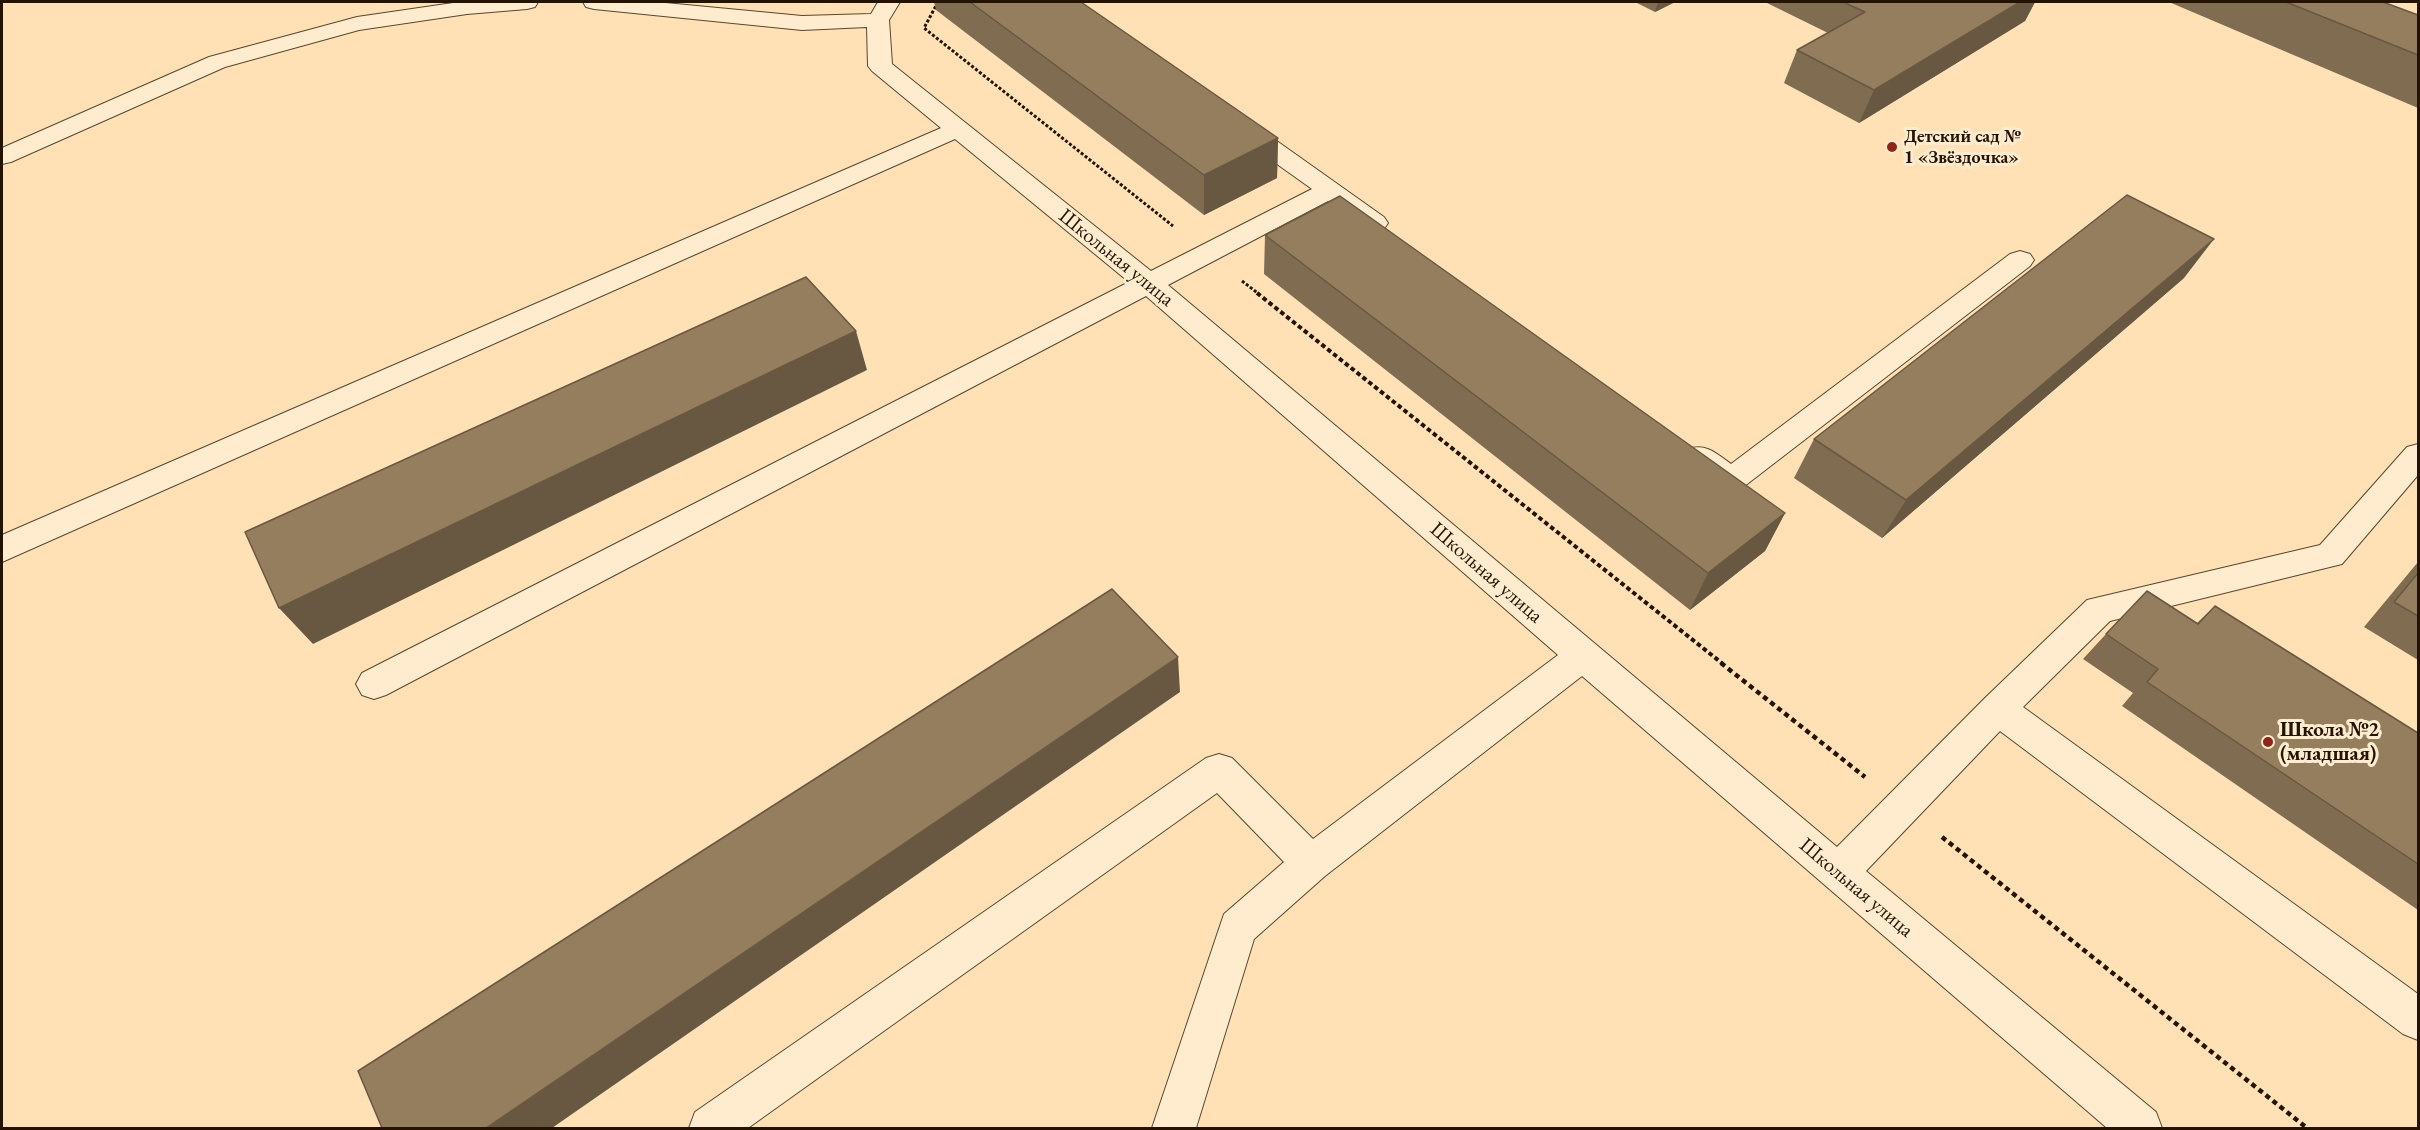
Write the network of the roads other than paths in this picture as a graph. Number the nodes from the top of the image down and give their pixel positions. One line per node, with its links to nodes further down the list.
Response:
1 (528, 2): 6 (street)
2 (594, 2): 3 (street)
3 (883, 11): 5 (street, Школьная улица)
4 (1225, 116): 7 (street)
5 (956, 129): 10 (street, Школьная улица); 13 (street)
6 (2, 157)
7 (1330, 190): 8 (street); 10 (street)
8 (1397, 239)
9 (2020, 260): 11 (street)
10 (1148, 283): 14 (street, Школьная улица); 15 (street)
11 (1674, 439)
12 (2418, 455): 16 (street)
13 (2, 549)
14 (1583, 656): 17 (street); 18 (street, Школьная улица)
15 (374, 684)
16 (1998, 709): 18 (street); 19 (street)
17 (1311, 863): 20 (street); 21 (street)
18 (1838, 873): 22 (street, Школьная улица)
19 (2418, 1019)
20 (711, 1128)
21 (1174, 1128)
22 (2140, 1128)

